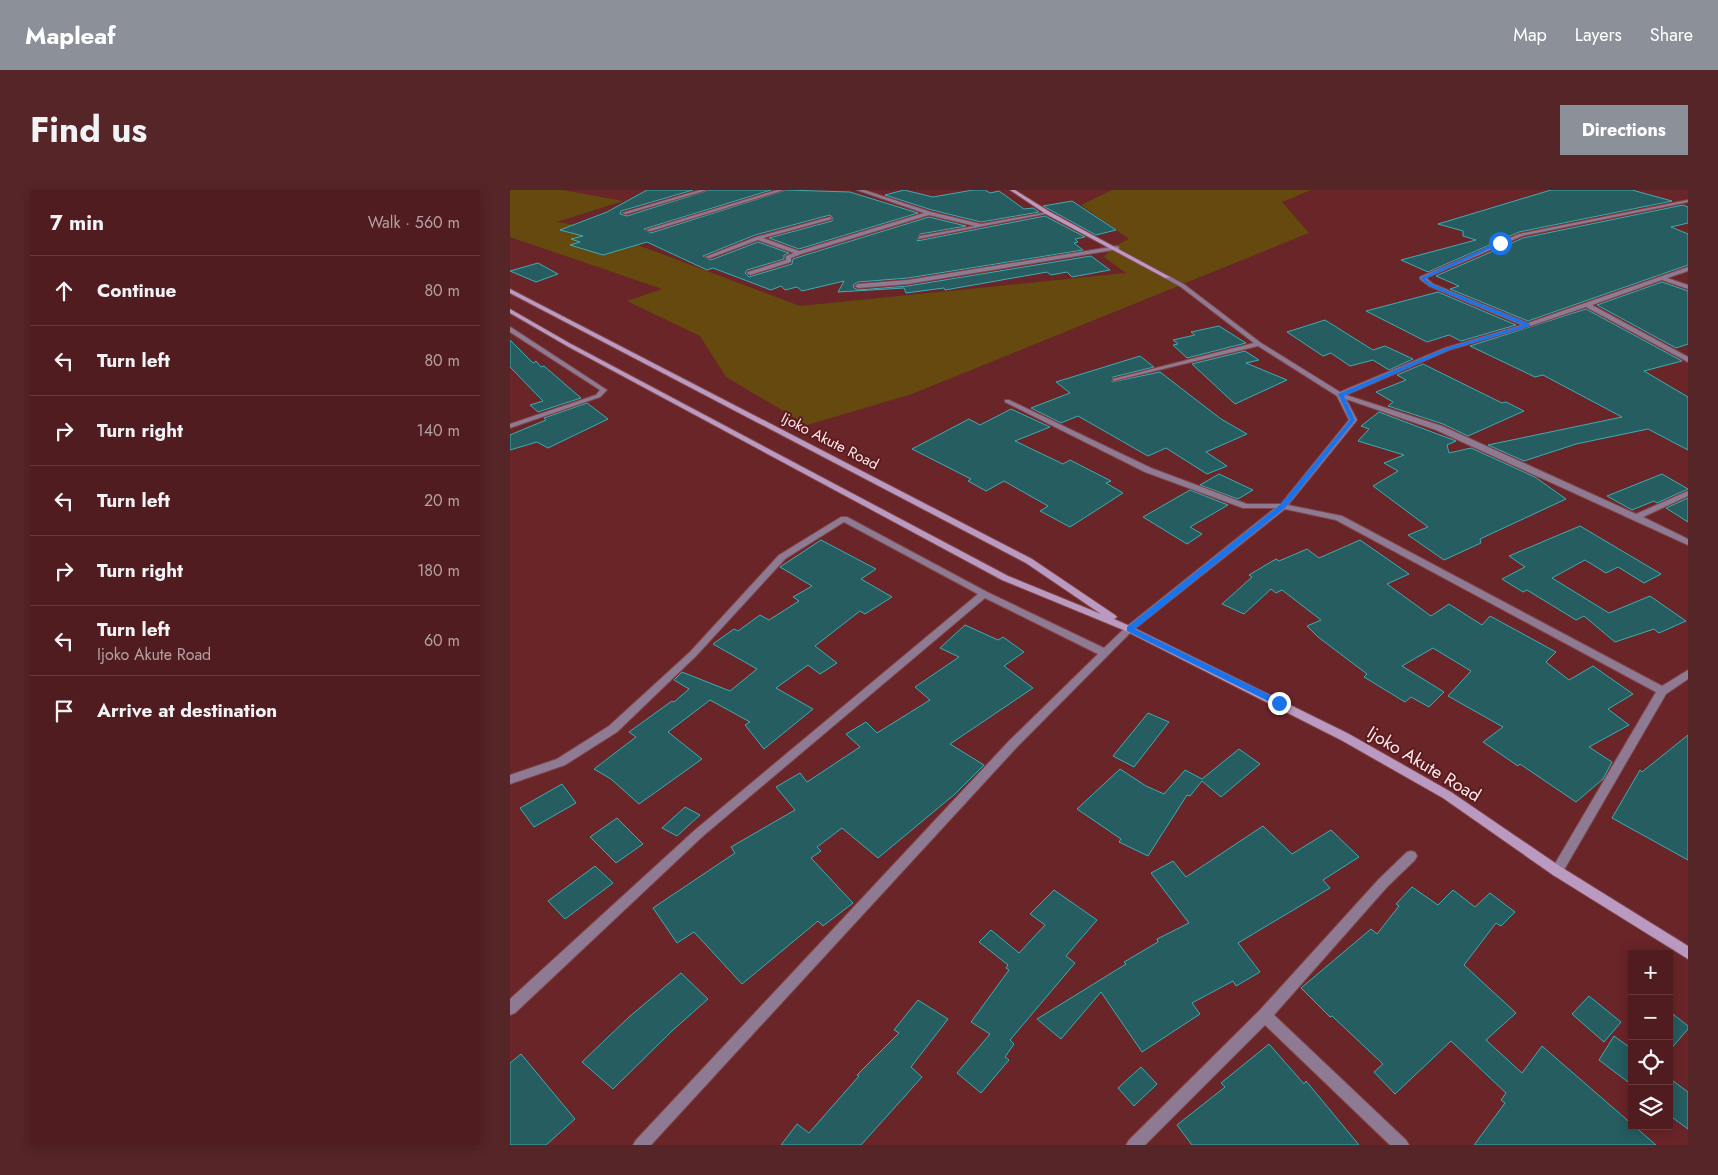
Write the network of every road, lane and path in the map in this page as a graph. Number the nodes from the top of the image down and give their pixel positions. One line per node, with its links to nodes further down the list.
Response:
1 (705, 190): 8 (street)
2 (782, 190): 13 (street)
3 (859, 190): 9 (street)
4 (1012, 190): 10 (main road)
5 (1688, 201): 6 (street)
6 (1678, 203): 7 (street); 28 (street)
7 (1688, 206)
8 (624, 213)
9 (929, 213): 12 (street); 17 (street)
10 (1048, 213): 12 (street); 16 (main road)
11 (830, 218): 14 (street)
12 (981, 226): 15 (street)
13 (649, 230)
14 (758, 238): 17 (street); 18 (street)
15 (920, 238)
16 (1117, 248): 21 (main road); 23 (street)
17 (798, 253): 20 (street)
18 (708, 257)
19 (1688, 269): 22 (street)
20 (750, 273)
21 (1167, 277): 30 (street)
22 (1661, 278): 24 (street); 26 (street)
23 (858, 286)
24 (1688, 287)
25 (510, 291): 41 (main road, Ijoko Akute Road)
26 (1586, 304): 28 (street); 31 (street)
27 (510, 311): 41 (main road, Ijoko Akute Road)
28 (1528, 325): 33 (street)
29 (510, 329): 35 (street)
30 (1259, 344): 32 (street); 33 (street)
31 (1688, 360)
32 (1115, 380)
33 (1340, 395): 37 (street); 38 (street)
34 (1007, 401): 37 (street)
35 (510, 426)
36 (1688, 492): 38 (street)
37 (1283, 506): 41 (street); 44 (street)
38 (1636, 517): 39 (street)
39 (1688, 542)
40 (984, 594): 42 (street); 45 (street); 49 (street)
41 (1129, 629): 42 (street); 47 (main road, Ijoko Akute Road)
42 (1105, 653): 51 (street)
43 (1688, 674): 44 (street)
44 (1662, 691): 47 (street)
45 (510, 780)
46 (1411, 856): 50 (street)
47 (1557, 871): 48 (main road, Ijoko Akute Road)
48 (1688, 953)
49 (510, 1008)
50 (1265, 1015): 52 (street); 53 (street)
51 (641, 1145)
52 (1134, 1145)
53 (1401, 1145)

